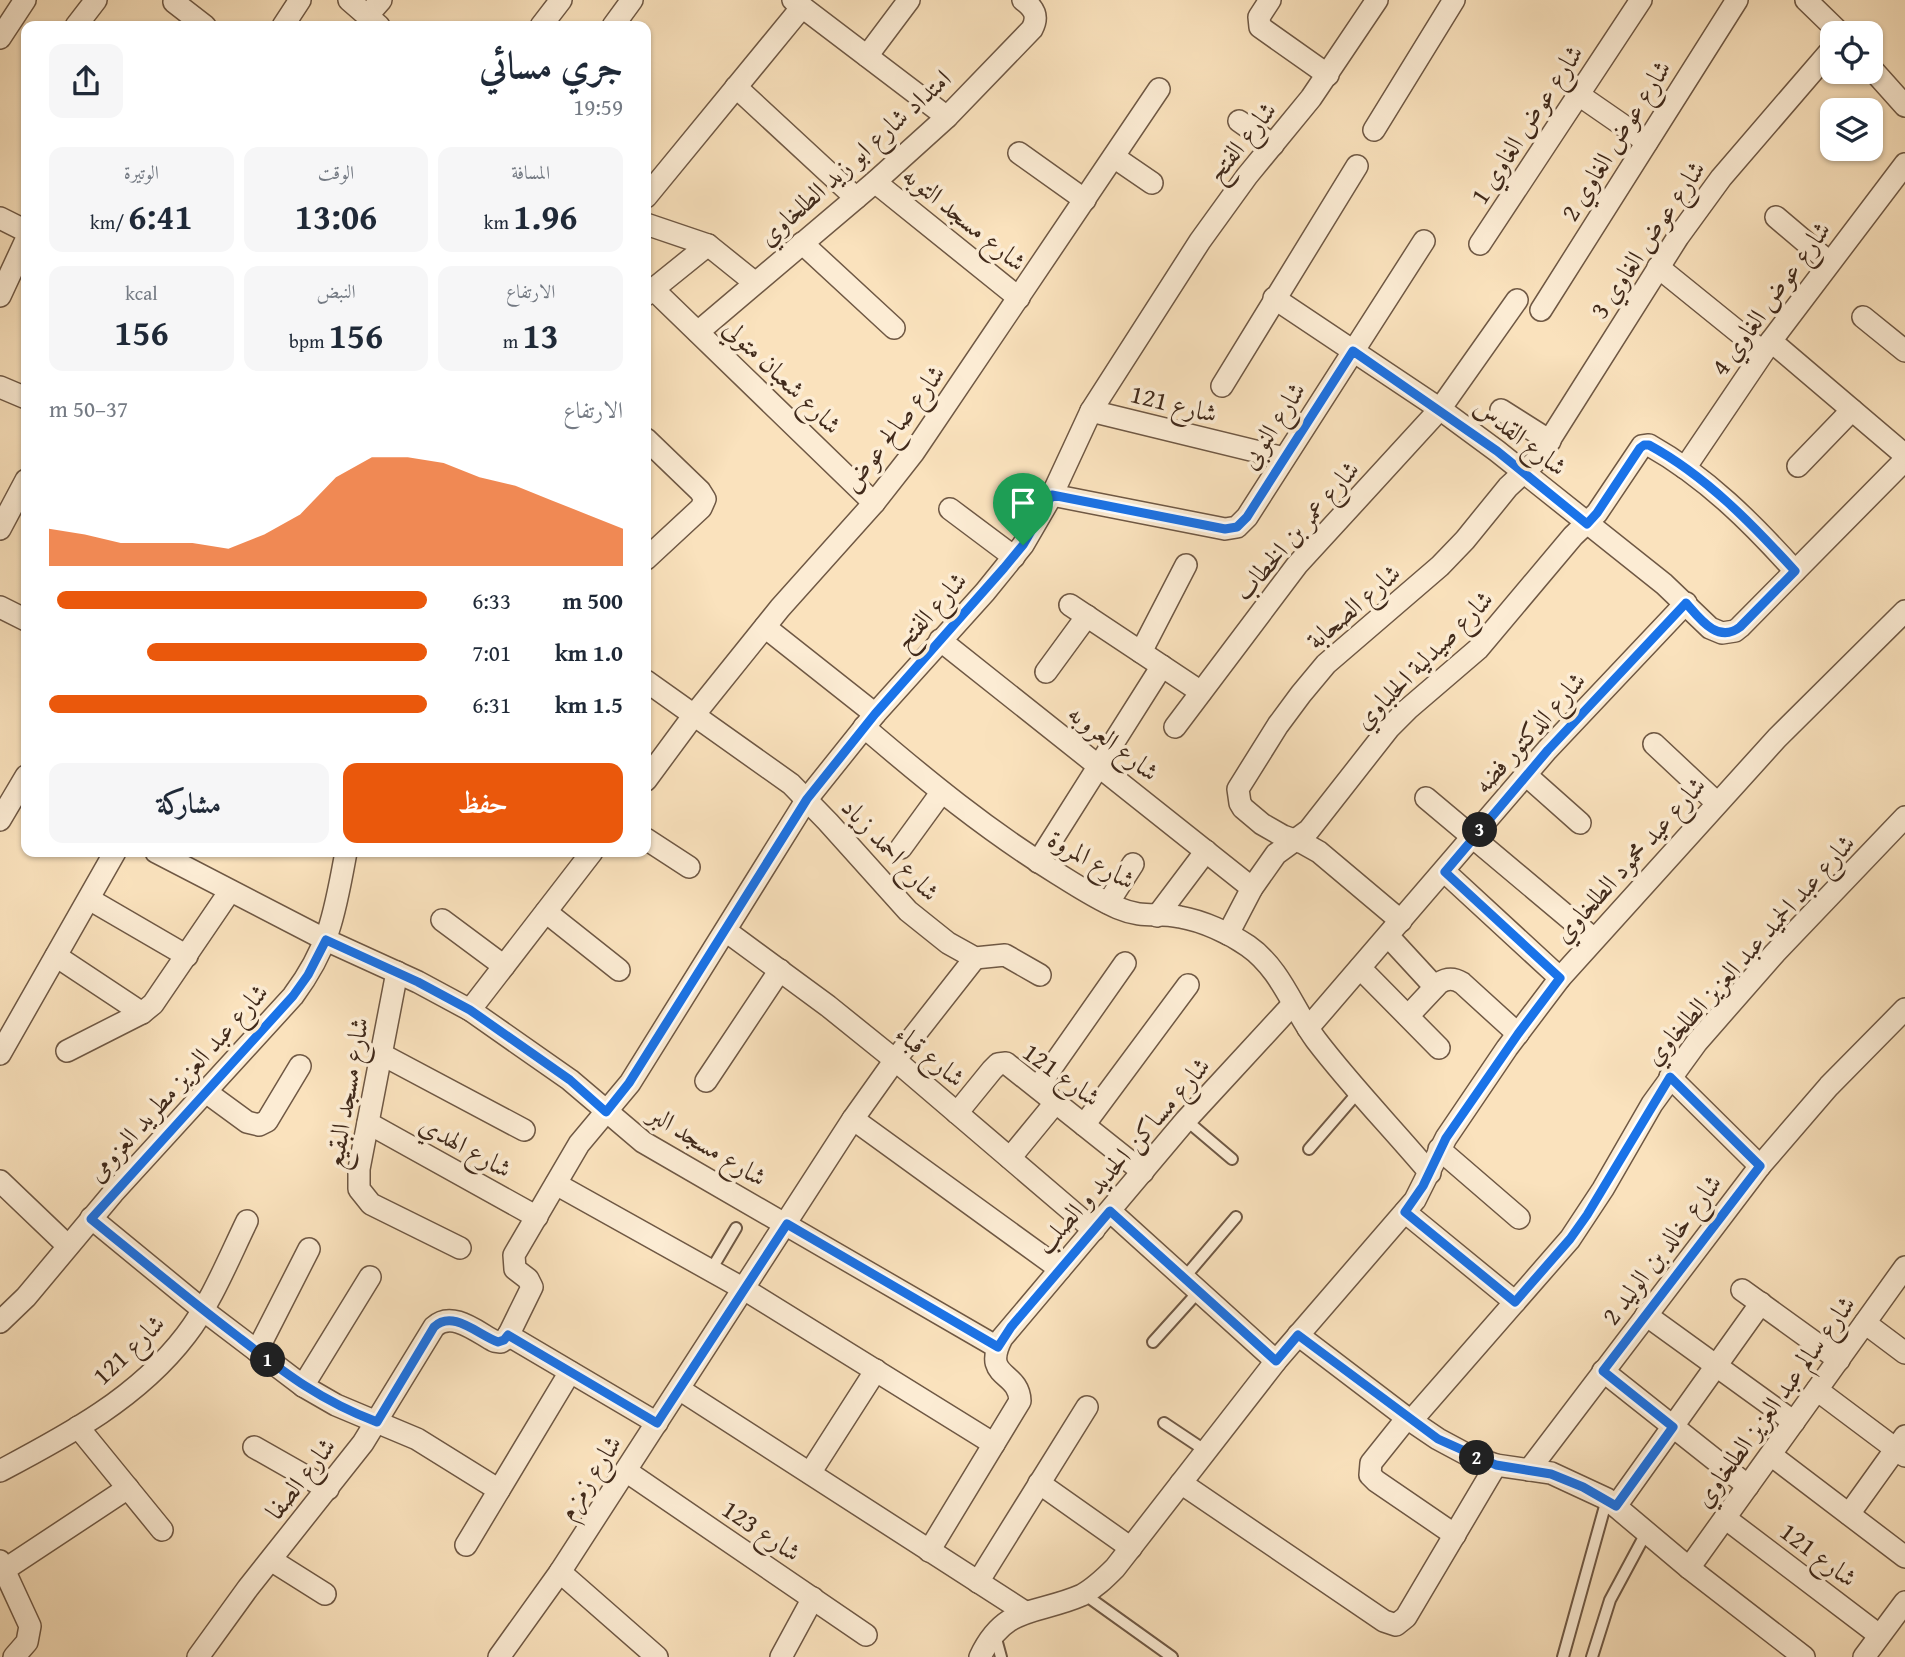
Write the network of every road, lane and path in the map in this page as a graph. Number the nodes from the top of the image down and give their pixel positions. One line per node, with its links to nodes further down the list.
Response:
1 (25, 0): 24 (street)
2 (96, 0): 18 (street)
3 (300, 0): 20 (street)
4 (349, 0): 17 (street)
5 (561, 0): 21 (street)
6 (632, 0): 22 (street)
7 (909, 0): 25 (street)
8 (1270, 0): 27 (street)
9 (1377, 0): 27 (street, شارع الفتح)
10 (1454, 0): 35 (street)
11 (1642, 0): 31 (street, شارع عوض الغاوي 1)
12 (1737, 0): 36 (street, شارع عوض الغاوي 2)
13 (1806, 0): 23 (street)
14 (174, 2): 19 (street)
15 (797, 4): 25 (street); 29 (street)
16 (1029, 7): 33 (street, امتداد شارع ابو زيد الطلخاوي)
17 (376, 14)
18 (80, 21)
19 (199, 21)
20 (287, 21)
21 (545, 21)
22 (616, 21)
23 (1828, 21)
24 (0, 38)
25 (867, 57): 33 (street)
26 (1820, 63): 57 (street, شارع عوض الغاوي 3)
27 (1328, 75): 37 (street, شارع الفتح)
28 (1883, 81): 32 (street)
29 (736, 87): 44 (street); 45 (street)
30 (1159, 89): 39 (street, شارع صالح عوض)
31 (1579, 95): 36 (street); 53 (street, شارع عوض الغاوي 1)
32 (1905, 106)
33 (947, 117): 42 (street, امتداد شارع ابو زيد الطلخاوي)
34 (1239, 121): 37 (street)
35 (1374, 130)
36 (1647, 142): 65 (street, شارع عوض الغاوي 2)
37 (1273, 145): 75 (street, شارع الفتح)
38 (1018, 153): 46 (street)
39 (1114, 157): 43 (street); 46 (street, شارع صالح عوض)
40 (1905, 164): 56 (street, شارع عوض الغاوي 4)
41 (1357, 166): 63 (street)
42 (875, 182): 45 (street, امتداد شارع ابو زيد الطلخاوي); 62 (street, شارع مسجد التوبه)
43 (1152, 183)
44 (651, 191)
45 (856, 198): 52 (street, امتداد شارع ابو زيد الطلخاوي)
46 (1085, 200): 62 (street, شارع صالح عوض)
47 (1776, 217): 56 (street)
48 (0, 218): 50 (street)
49 (651, 226): 54 (street)
50 (21, 228)
51 (1424, 241): 70 (street, شارع النوبى)
52 (802, 243): 58 (street, امتداد شارع ابو زيد الطلخاوي); 67 (street)
53 (1480, 244)
54 (708, 245): 58 (street); 59 (street)
55 (21, 251): 61 (street)
56 (1829, 262): 69 (street, شارع عوض الغاوي 4)
57 (1658, 267): 69 (street); 77 (street, شارع عوض الغاوي 3)
58 (754, 282): 68 (street, امتداد شارع ابو زيد الطلخاوي)
59 (651, 291)
60 (651, 293): 68 (street, شارع شعبان متولي)
61 (0, 296)
62 (1019, 298): 87 (street, شارع صالح عوض)
63 (1274, 298): 70 (street, شارع القدس); 72 (street)
64 (1517, 300): 73 (street, شارع عمر بن الخطاب)
65 (1541, 310)
66 (1863, 317): 71 (street)
67 (894, 328)
68 (698, 332): 87 (street, شارع شعبان متولي)
69 (1767, 347): 74 (street); 83 (street, شارع عوض الغاوي 4)
70 (1353, 351): 73 (street, شارع القدس); 80 (street, شارع النوبى)
71 (1905, 351)
72 (1222, 386)
73 (1440, 409): 84 (street, شارع القدس); 105 (street, شارع عمر بن الخطاب)
74 (1852, 410): 79 (street); 82 (street)
75 (1091, 411): 80 (street, شارع 121); 86 (street, شارع الفتح)
76 (1501, 411): 77 (street)
77 (1550, 441): 84 (street, شارع عوض الغاوي 3)
78 (651, 444): 91 (street)
79 (1905, 455)
80 (1284, 458): 86 (street, شارع النوبى)
81 (1905, 460): 94 (street)
82 (1798, 466)
83 (1685, 468): 89 (street, شارع صيدلية الحلباوي); 94 (street)
84 (1524, 472): 89 (street, شارع القدس); 122 (street, شارع الصحابة)
85 (21, 490): 90 (street)
86 (1052, 495): 92 (street, شارع الفتح)
87 (874, 503): 99 (street, شارع صالح عوض)
88 (950, 509): 92 (street)
89 (1587, 524): 95 (street, شارع القدس); 122 (street, شارع صيدلية الحلباوي)
90 (1, 529)
91 (651, 554)
92 (1014, 556): 100 (street, شارع الفتح)
93 (1186, 565): 101 (street)
94 (1795, 571): 95 (street, شارع القدس)
95 (1686, 603): 112 (street, شارع الدكتور فضه)
96 (0, 607): 98 (street)
97 (1905, 611): 117 (street, شارع عيد محمود الطلخاوي)
98 (21, 618)
99 (765, 628): 106 (street, شارع صالح عوض); 107 (street, شارع المروة)
100 (940, 640): 107 (street, شارع الفتح); 110 (street, شارع العروبه)
101 (1142, 652): 102 (street); 103 (street)
102 (1162, 666): 105 (street); 110 (street)
103 (1046, 672)
104 (651, 685): 106 (street, شارع احمد زياد)
105 (1201, 692): 108 (street, شارع عمر بن الخطاب)
106 (694, 715): 111 (street, شارع صالح عوض); 116 (street, شارع احمد زياد)
107 (869, 720): 114 (street, شارع المروة); 116 (street, شارع الفتح)
108 (1175, 727)
109 (1654, 744): 117 (street)
110 (1099, 766): 125 (street, شارع العروبه); 130 (street)
111 (651, 773)
112 (1526, 775): 120 (street); 121 (street, شارع الدكتور فضه)
113 (21, 784): 119 (street)
114 (941, 793): 124 (street); 130 (street, شارع المروة)
115 (1426, 798): 121 (street)
116 (807, 799): 142 (street, شارع الفتح); 148 (street, شارع احمد زياد)
117 (1717, 803): 144 (street, شارع عيد محمود الطلخاوي)
118 (1905, 817): 172 (street, شارع عبد الحميد عبد العزيز الطلخاوي)
119 (0, 820)
120 (1580, 823)
121 (1473, 838): 133 (street, شارع الدكتور فضه); 144 (street)
122 (1294, 840): 134 (street, شارع صيدلية الحلباوي); 141 (street)
123 (651, 842): 132 (street)
124 (901, 848)
125 (1206, 851): 134 (street, شارع العروبه); 139 (street)
126 (112, 857): 136 (street)
127 (165, 857): 135 (street, شارع مسجد البر)
128 (345, 857): 145 (street, شارع عبد العزيز مطريد العزومى)
129 (588, 857): 138 (street)
130 (1038, 862): 137 (street, شارع المروة)
131 (1133, 864): 137 (street)
132 (689, 867)
133 (1445, 872): 141 (street, شارع الدكتور فضه); 156 (street)
134 (1252, 888): 143 (street, شارع صيدلية الحلباوي)
135 (230, 891): 145 (street, شارع مسجد البر); 147 (street)
136 (89, 899): 146 (street); 147 (street)
137 (1108, 903): 139 (street, شارع المروة)
138 (547, 912): 150 (street); 152 (street)
139 (1157, 916): 143 (street, شارع المروة)
140 (442, 920): 150 (street)
141 (1395, 929): 151 (street, شارع الدكتور فضه); 158 (street)
142 (726, 931): 153 (street, شارع قباء); 178 (street, شارع الفتح)
143 (1228, 934): 159 (street, شارع المروة)
144 (1594, 939): 156 (street, شارع عيد محمود الطلخاوي)
145 (326, 940): 154 (street, شارع مسجد البر); 176 (street, شارع عبد العزيز مطريد العزومى)
146 (56, 956): 162 (street); 168 (street)
147 (187, 956): 162 (street)
148 (975, 958): 155 (street); 170 (street, شارع زمزم)
149 (1125, 963): 174 (street)
150 (504, 966): 161 (street)
151 (1360, 968): 163 (street); 164 (street, شارع الدكتور فضه)
152 (619, 970)
153 (780, 970): 170 (street, شارع قباء); 173 (street)
154 (397, 972): 161 (street, شارع مسجد البر); 169 (street, شارع مسجد البقيع)
155 (1040, 975)
156 (1560, 978): 165 (street, شارع عيد محمود الطلخاوي)
157 (1188, 985): 183 (street)
158 (1435, 987): 163 (street); 165 (street)
159 (1293, 1004): 164 (street, شارع المروة); 181 (street, شارع مساكن الحديد و الصلب)
160 (1905, 1009): 189 (street, شارع خالد بن الوليد 2)
161 (470, 1010): 178 (street, شارع مسجد البر)
162 (142, 1013): 167 (street)
163 (1408, 1016): 166 (street)
164 (1308, 1028): 175 (street, شارع المروة)
165 (1518, 1034): 186 (street, شارع عيد محمود الطلخاوي)
166 (1439, 1048)
167 (66, 1051)
168 (0, 1054)
169 (381, 1054): 182 (street, شارع مسجد البقيع); 184 (street)
170 (895, 1060): 179 (street, شارع قباء); 180 (street, شارع زمزم)
171 (300, 1066): 176 (street)
172 (1670, 1077): 189 (street); 214 (street, شارع عبد الحميد عبد العزيز الطلخاوي)
173 (706, 1081)
174 (1038, 1087): 177 (street, شارع 121); 179 (street, شارع 121)
175 (1360, 1090): 185 (lane); 191 (street, شارع المروة)
176 (206, 1091): 199 (street, شارع عبد العزيز مطريد العزومى)
177 (1056, 1102): 183 (street, شارع 121); 187 (street)
178 (606, 1112): 193 (street, شارع الفتح); 201 (street, شارع مسجد البر)
179 (957, 1113): 187 (street, شارع قباء)
180 (853, 1119): 201 (street, شارع زمزم); 208 (street)
181 (1186, 1120): 188 (lane); 190 (street, شارع مساكن الحديد و الصلب)
182 (368, 1123): 196 (street, شارع الهدي); 205 (street, شارع مسجد البقيع)
183 (1084, 1125): 190 (street, شارع 121)
184 (524, 1130)
185 (1308, 1149)
186 (1439, 1149): 191 (street, شارع عيد محمود الطلخاوي); 198 (street)
187 (1010, 1158): 203 (street, شارع قباء)
188 (1232, 1159)
189 (1760, 1166): 217 (street, شارع خالد بن الوليد 2)
190 (1143, 1172): 194 (street, شارع مساكن الحديد و الصلب)
191 (1430, 1172): 195 (street)
192 (0, 1181): 204 (street)
193 (556, 1184): 196 (street, شارع الفتح); 209 (street)
194 (1110, 1211): 203 (street, شارع مساكن الحديد و الصلب); 211 (street)
195 (1405, 1212): 214 (street); 221 (street)
196 (537, 1217): 220 (street, شارع الفتح)
197 (1236, 1217): 211 (lane)
198 (1519, 1218)
199 (91, 1219): 204 (street, شارع عبد العزيز مطريد العزومى); 216 (street)
200 (247, 1221): 216 (street, شارع 121)
201 (787, 1224): 212 (street, شارع زمزم); 223 (street, شارع مسجد البر)
202 (736, 1228): 209 (lane)
203 (1094, 1230): 208 (street, شارع مساكن الحديد و الصلب)
204 (68, 1245): 218 (street, شارع عبد العزيز مطريد العزومى)
205 (460, 1248)
206 (309, 1249): 224 (street)
207 (1905, 1267): 219 (street, شارع سالم عبد العزيز الطلخاوي)
208 (1060, 1269): 223 (street, شارع مساكن الحديد و الصلب)
209 (711, 1270): 212 (street)
210 (370, 1277): 232 (street)
211 (1191, 1285): 222 (lane); 227 (street)
212 (744, 1289): 229 (street); 233 (street, شارع زمزم)
213 (1742, 1290): 215 (street)
214 (1515, 1302): 236 (street, شارع عبد الحميد عبد العزيز الطلخاوي)
215 (1761, 1303): 226 (street); 228 (street)
216 (203, 1310): 224 (street); 241 (street, شارع 121)
217 (1646, 1315): 228 (street); 230 (street, شارع خالد بن الوليد 2)
218 (0, 1322)
219 (1865, 1323): 225 (street); 226 (street, شارع سالم عبد العزيز الطلخاوي)
220 (508, 1335): 231 (street); 237 (street, شارع الصفا)
221 (1298, 1335): 227 (street); 236 (street)
222 (1153, 1342)
223 (998, 1347): 243 (street)
224 (257, 1351): 232 (street)
225 (1905, 1353)
226 (1839, 1360): 234 (street, شارع سالم عبد العزيز الطلخاوي)
227 (1276, 1361): 246 (street)
228 (1716, 1366): 238 (street); 242 (street)
229 (876, 1370): 243 (street); 252 (street)
230 (1603, 1371): 242 (street); 249 (street, شارع خالد بن الوليد 2)
231 (570, 1372): 239 (street); 258 (street)
232 (303, 1386): 237 (street)
233 (679, 1389): 239 (street, شارع زمزم); 252 (street)
234 (1817, 1390): 238 (street, شارع سالم عبد العزيز الطلخاوي); 245 (street)
235 (1087, 1407): 253 (street)
236 (1409, 1420): 248 (street); 264 (street, شارع عبد الحميد عبد العزيز الطلخاوي)
237 (377, 1422): 257 (street, شارع الصفا); 258 (street)
238 (1794, 1422): 247 (street, شارع سالم عبد العزيز الطلخاوي)
239 (657, 1423): 251 (street, شارع زمزم)
240 (1164, 1423): 246 (lane)
241 (78, 1427): 250 (street, شارع 121); 256 (street)
242 (1673, 1427): 255 (street); 259 (street)
243 (994, 1444): 267 (street)
244 (254, 1447): 257 (street)
245 (1902, 1447): 260 (street)
246 (1206, 1451): 254 (street)
247 (1771, 1455): 255 (street, شارع سالم عبد العزيز الطلخاوي); 260 (street)
248 (1496, 1465): 249 (street); 264 (street)
249 (1528, 1470): 259 (street)
250 (0, 1471)
251 (626, 1471): 272 (street, شارع زمزم); 276 (street, شارع 123)
252 (810, 1474): 267 (street)
253 (1039, 1483): 266 (street); 273 (street)
254 (1181, 1483): 264 (street); 266 (street)
255 (1748, 1486): 261 (street, شارع سالم عبد العزيز الطلخاوي)
256 (128, 1488): 262 (street); 270 (street)
257 (328, 1489): 269 (street, شارع الصفا)
258 (499, 1490): 265 (street)
259 (1612, 1502): 263 (street); 290 (lane)
260 (1849, 1514): 268 (street)
261 (1725, 1518): 271 (street, شارع سالم عبد العزيز الطلخاوي); 281 (street, شارع 121)
262 (162, 1530)
263 (1646, 1533): 271 (street); 291 (lane)
264 (1455, 1535)
265 (466, 1545)
266 (1131, 1548): 275 (street)
267 (929, 1550): 273 (street)
268 (1905, 1557)
269 (271, 1560): 274 (street); 283 (street, شارع الصفا)
270 (2, 1566): 282 (street)
271 (1689, 1568): 292 (street)
272 (560, 1572): 284 (street, شارع زمزم); 285 (street)
273 (978, 1582): 278 (street)
274 (325, 1594)
275 (1084, 1594): 278 (street); 289 (lane)
276 (813, 1598): 280 (street, شارع 123); 286 (street)
277 (1905, 1602): 281 (street)
278 (1025, 1612): 279 (street)
279 (994, 1633): 287 (street); 288 (lane)
280 (866, 1635)
281 (1879, 1635): 293 (street)
282 (14, 1657)
283 (198, 1657)
284 (499, 1657)
285 (657, 1657)
286 (781, 1657)
287 (980, 1657)
288 (1001, 1657)
289 (1172, 1657)
290 (1563, 1657)
291 (1592, 1657)
292 (1804, 1657)
293 (1864, 1657)

